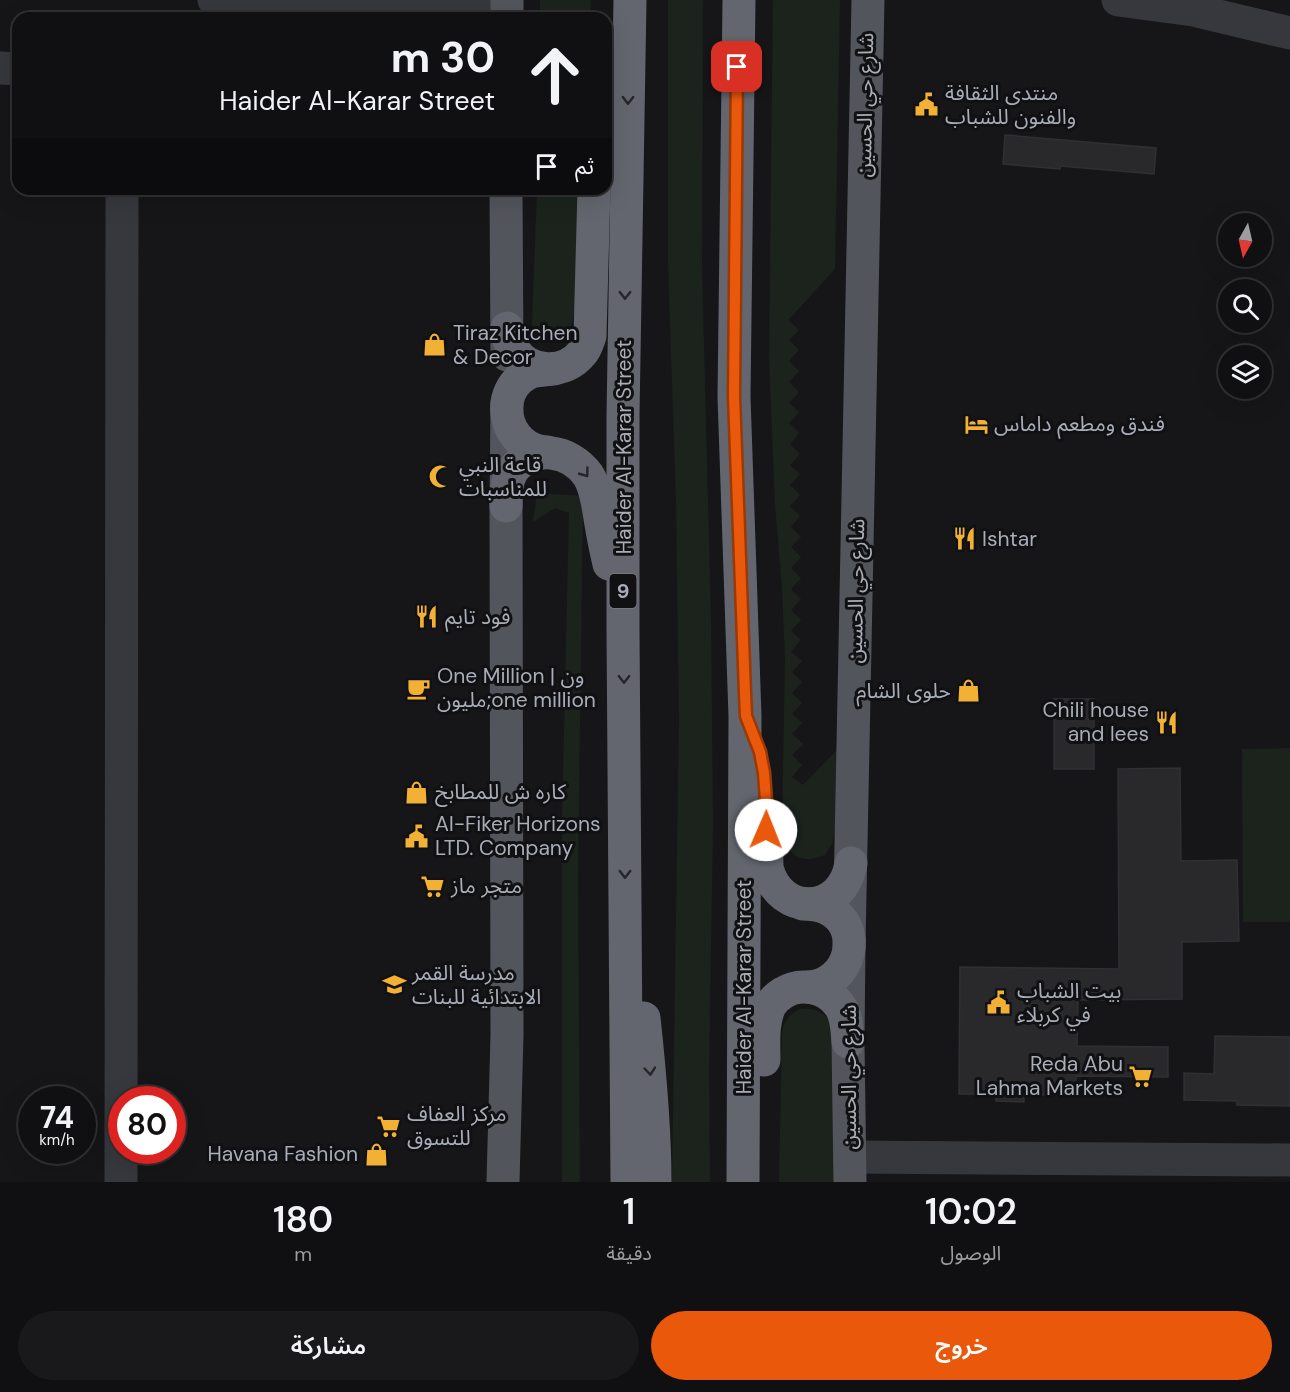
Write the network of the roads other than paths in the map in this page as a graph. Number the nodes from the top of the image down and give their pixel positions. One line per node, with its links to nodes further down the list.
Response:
1 (214, 0): 6 (street)
2 (721, 0): 9 (highway)
3 (739, 0): 9 (highway, Haider Al-Karar Street)
4 (868, 0): 21 (main road, شارع حي الحسين)
5 (1118, 0): 8 (street)
6 (507, 11)
7 (630, 15): 10 (highway); 19 (highway, Haider Al-Karar Street / 9, one-way to 19)
8 (1290, 33)
9 (738, 43): 20 (highway, Haider Al-Karar Street)
10 (612, 69)
11 (122, 195): 29 (street)
12 (506, 195): 14 (main road)
13 (594, 195): 15 (highway)
14 (507, 328): 15 (highway); 16 (main road)
15 (554, 369): 16 (highway)
16 (507, 408): 17 (highway); 18 (main road)
17 (547, 452): 18 (highway); 19 (highway, one-way to 19)
18 (506, 506): 30 (main road)
19 (623, 630): 23 (highway, Haider Al-Karar Street / 9, one-way to 23)
20 (746, 716): 22 (highway); 33 (highway, Haider Al-Karar Street)
21 (851, 863): 22 (highway); 24 (main road, شارع حي الحسين)
22 (803, 904): 24 (highway)
23 (625, 910): 31 (highway, Haider Al-Karar Street / 9); 32 (highway, one-way to 32)
24 (849, 944): 25 (highway); 26 (main road, شارع حي الحسين)
25 (808, 987): 26 (highway); 34 (highway)
26 (848, 1042): 28 (main road, شارع حي الحسين)
27 (1290, 1160): 28 (street)
28 (850, 1170)
29 (121, 1182)
30 (502, 1182)
31 (627, 1182)
32 (655, 1182)
33 (743, 1182)
34 (763, 1182)

